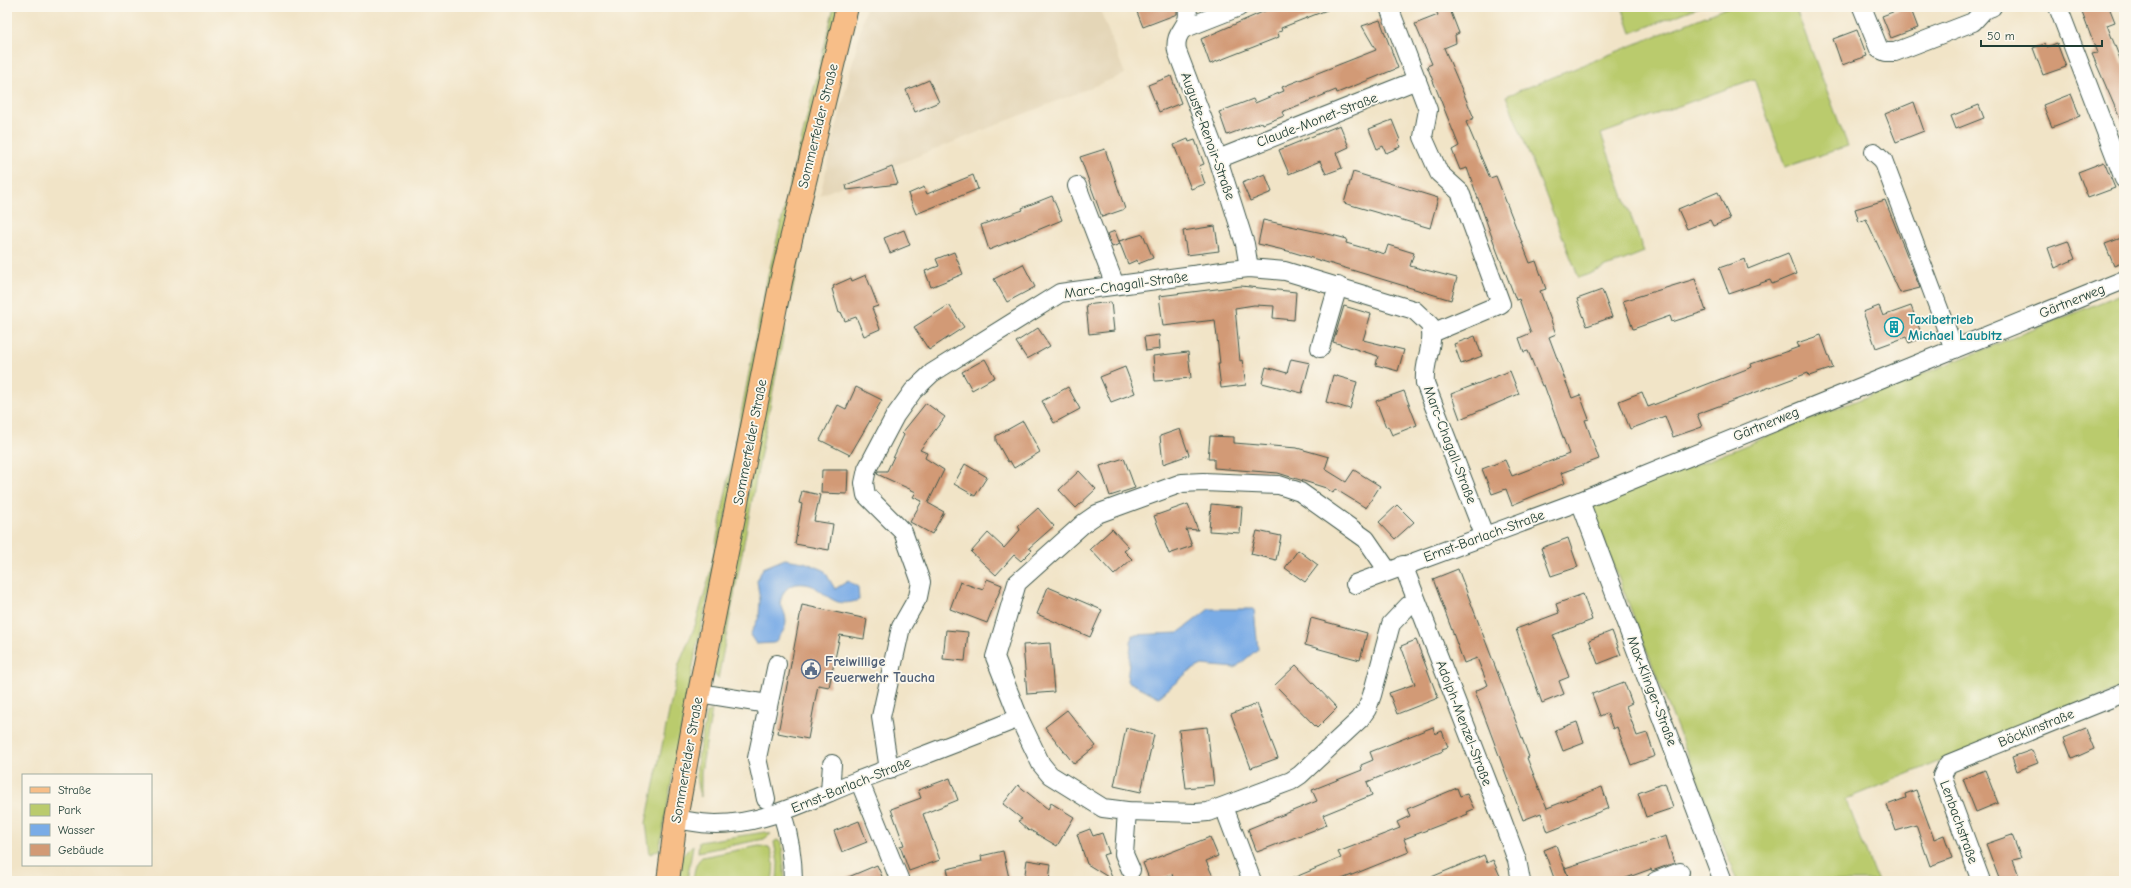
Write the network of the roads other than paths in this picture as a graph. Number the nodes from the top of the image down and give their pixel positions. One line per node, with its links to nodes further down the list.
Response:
1 (847, 7): 27 (main road, Sommerfelder Straße)
2 (1187, 7): 8 (street, Auguste-Renoir-Straße)
3 (1238, 7): 8 (street)
4 (1390, 7): 9 (street)
5 (1862, 7): 6 (street)
6 (1992, 7)
7 (2058, 7): 12 (street)
8 (1184, 28): 11 (street, Auguste-Renoir-Straße)
9 (1417, 80): 11 (street, Claude-Monet-Straße); 18 (street)
10 (1874, 152): 20 (street)
11 (1218, 159): 14 (street, Auguste-Renoir-Straße)
12 (2124, 178)
13 (1077, 186): 16 (street)
14 (1249, 268): 16 (street, Marc-Chagall-Straße); 17 (street, Marc-Chagall-Straße)
15 (2124, 280): 20 (street, Gärtnerweg)
16 (1115, 285): 33 (street, Marc-Chagall-Straße)
17 (1338, 286): 18 (street, Marc-Chagall-Straße); 19 (street)
18 (1432, 333): 22 (street, Marc-Chagall-Straße)
19 (1320, 348)
20 (1954, 349): 21 (street, Gärtnerweg)
21 (1580, 501): 22 (street, Ernst-Barlach-Straße); 49 (street, Max-Klinger-Straße)
22 (1485, 537): 23 (street, Ernst-Barlach-Straße)
23 (1396, 568): 24 (street, Ernst-Barlach-Straße); 25 (street, Adolph-Menzel-Straße); 30 (street)
24 (1355, 584)
25 (1416, 600): 37 (street); 47 (street, Adolph-Menzel-Straße)
26 (777, 664): 29 (street)
27 (699, 693): 29 (street); 40 (main road, Sommerfelder Straße)
28 (2124, 693): 32 (street, Böcklinstraße)
29 (768, 704): 36 (street)
30 (1019, 718): 33 (street, Ernst-Barlach-Straße); 38 (street)
31 (832, 764): 35 (street)
32 (1948, 764): 50 (street, Lenbachstraße)
33 (889, 770): 34 (street, Ernst-Barlach-Straße)
34 (859, 780): 35 (street, Ernst-Barlach-Straße); 45 (street)
35 (830, 792): 39 (street, Ernst-Barlach-Straße)
36 (766, 800)
37 (1224, 807): 38 (street); 46 (street)
38 (1127, 811): 41 (street)
39 (782, 813): 40 (street, Ernst-Barlach-Straße); 44 (street)
40 (676, 819): 43 (main road, Sommerfelder Straße)
41 (1131, 870)
42 (1680, 872): 48 (street)
43 (668, 881)
44 (793, 881)
45 (900, 881)
46 (1252, 881)
47 (1521, 881)
48 (1656, 881)
49 (1723, 881)
50 (1981, 881)

